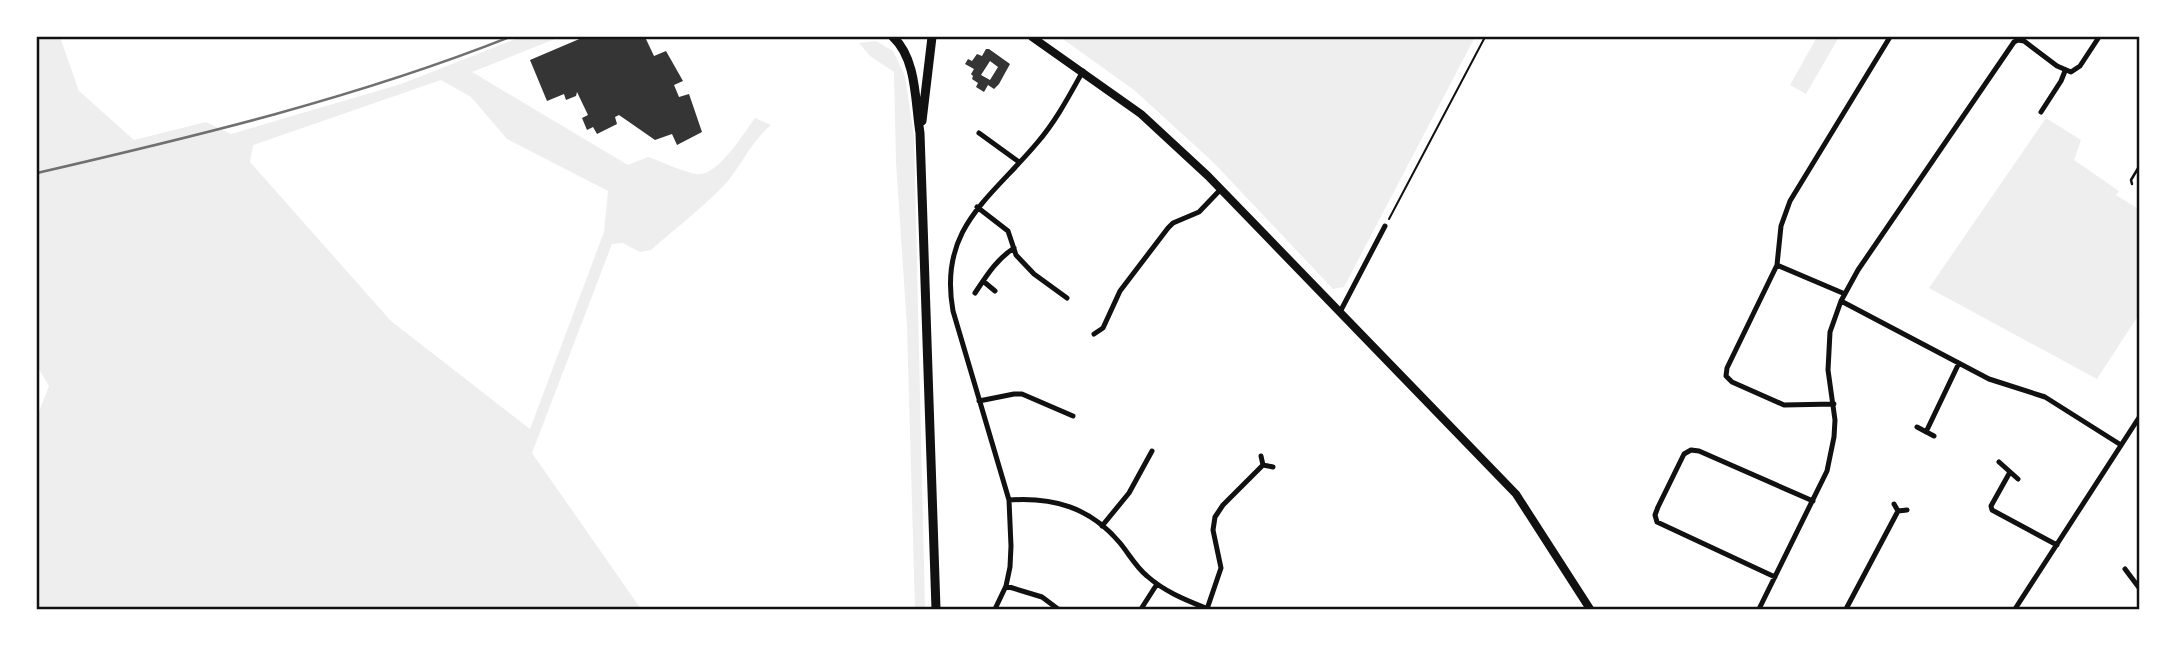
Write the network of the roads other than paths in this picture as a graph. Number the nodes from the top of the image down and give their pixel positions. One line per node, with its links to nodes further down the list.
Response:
1 (894, 37): 9 (highway)
2 (932, 37): 9 (highway)
3 (1032, 37): 6 (main road)
4 (1890, 37): 18 (street)
5 (2099, 37): 7 (street)
6 (1083, 71): 11 (street); 14 (main road)
7 (2064, 71): 8 (street); 22 (street)
8 (2040, 112)
9 (920, 133): 55 (highway)
10 (979, 133): 11 (street)
11 (1019, 162): 15 (street)
12 (2140, 165): 13 (lane)
13 (2132, 184)
14 (1221, 189): 25 (main road); 26 (street)
15 (977, 207): 17 (street); 28 (street)
16 (1385, 226): 25 (street)
17 (1014, 248): 19 (street); 23 (street)
18 (1777, 265): 22 (street); 29 (street)
19 (983, 281): 20 (street); 21 (street)
20 (995, 291)
21 (975, 293)
22 (1845, 294): 24 (street)
23 (1067, 298)
24 (1841, 301): 27 (street); 29 (street)
25 (1340, 312): 60 (main road)
26 (1094, 334)
27 (1959, 363): 33 (street); 35 (street)
28 (979, 401): 30 (street); 43 (street)
29 (1834, 404): 44 (street)
30 (1073, 416)
31 (2140, 416): 35 (street)
32 (1917, 427): 33 (street)
33 (1926, 432): 34 (street)
34 (1934, 436)
35 (2122, 445): 49 (street)
36 (1152, 451): 48 (street)
37 (1261, 456): 39 (street)
38 (1999, 462): 41 (street)
39 (1263, 465): 40 (street); 59 (street)
40 (1273, 467)
41 (2010, 472): 42 (street); 49 (street)
42 (2018, 479)
43 (1009, 500): 48 (street); 53 (street)
44 (1813, 501): 51 (street); 51 (street)
45 (1894, 504): 47 (street)
46 (1907, 510): 47 (street)
47 (1898, 511): 62 (street)
48 (1102, 526): 52 (street)
49 (2057, 545): 63 (street)
50 (2125, 569): 54 (street)
51 (1775, 577): 61 (street)
52 (1157, 584): 58 (street); 59 (street)
53 (1006, 586): 56 (street); 57 (street)
54 (2140, 589)
55 (936, 609)
56 (995, 609)
57 (1058, 609)
58 (1141, 609)
59 (1208, 609)
60 (1590, 609)
61 (1759, 609)
62 (1846, 609)
63 (2016, 609)

